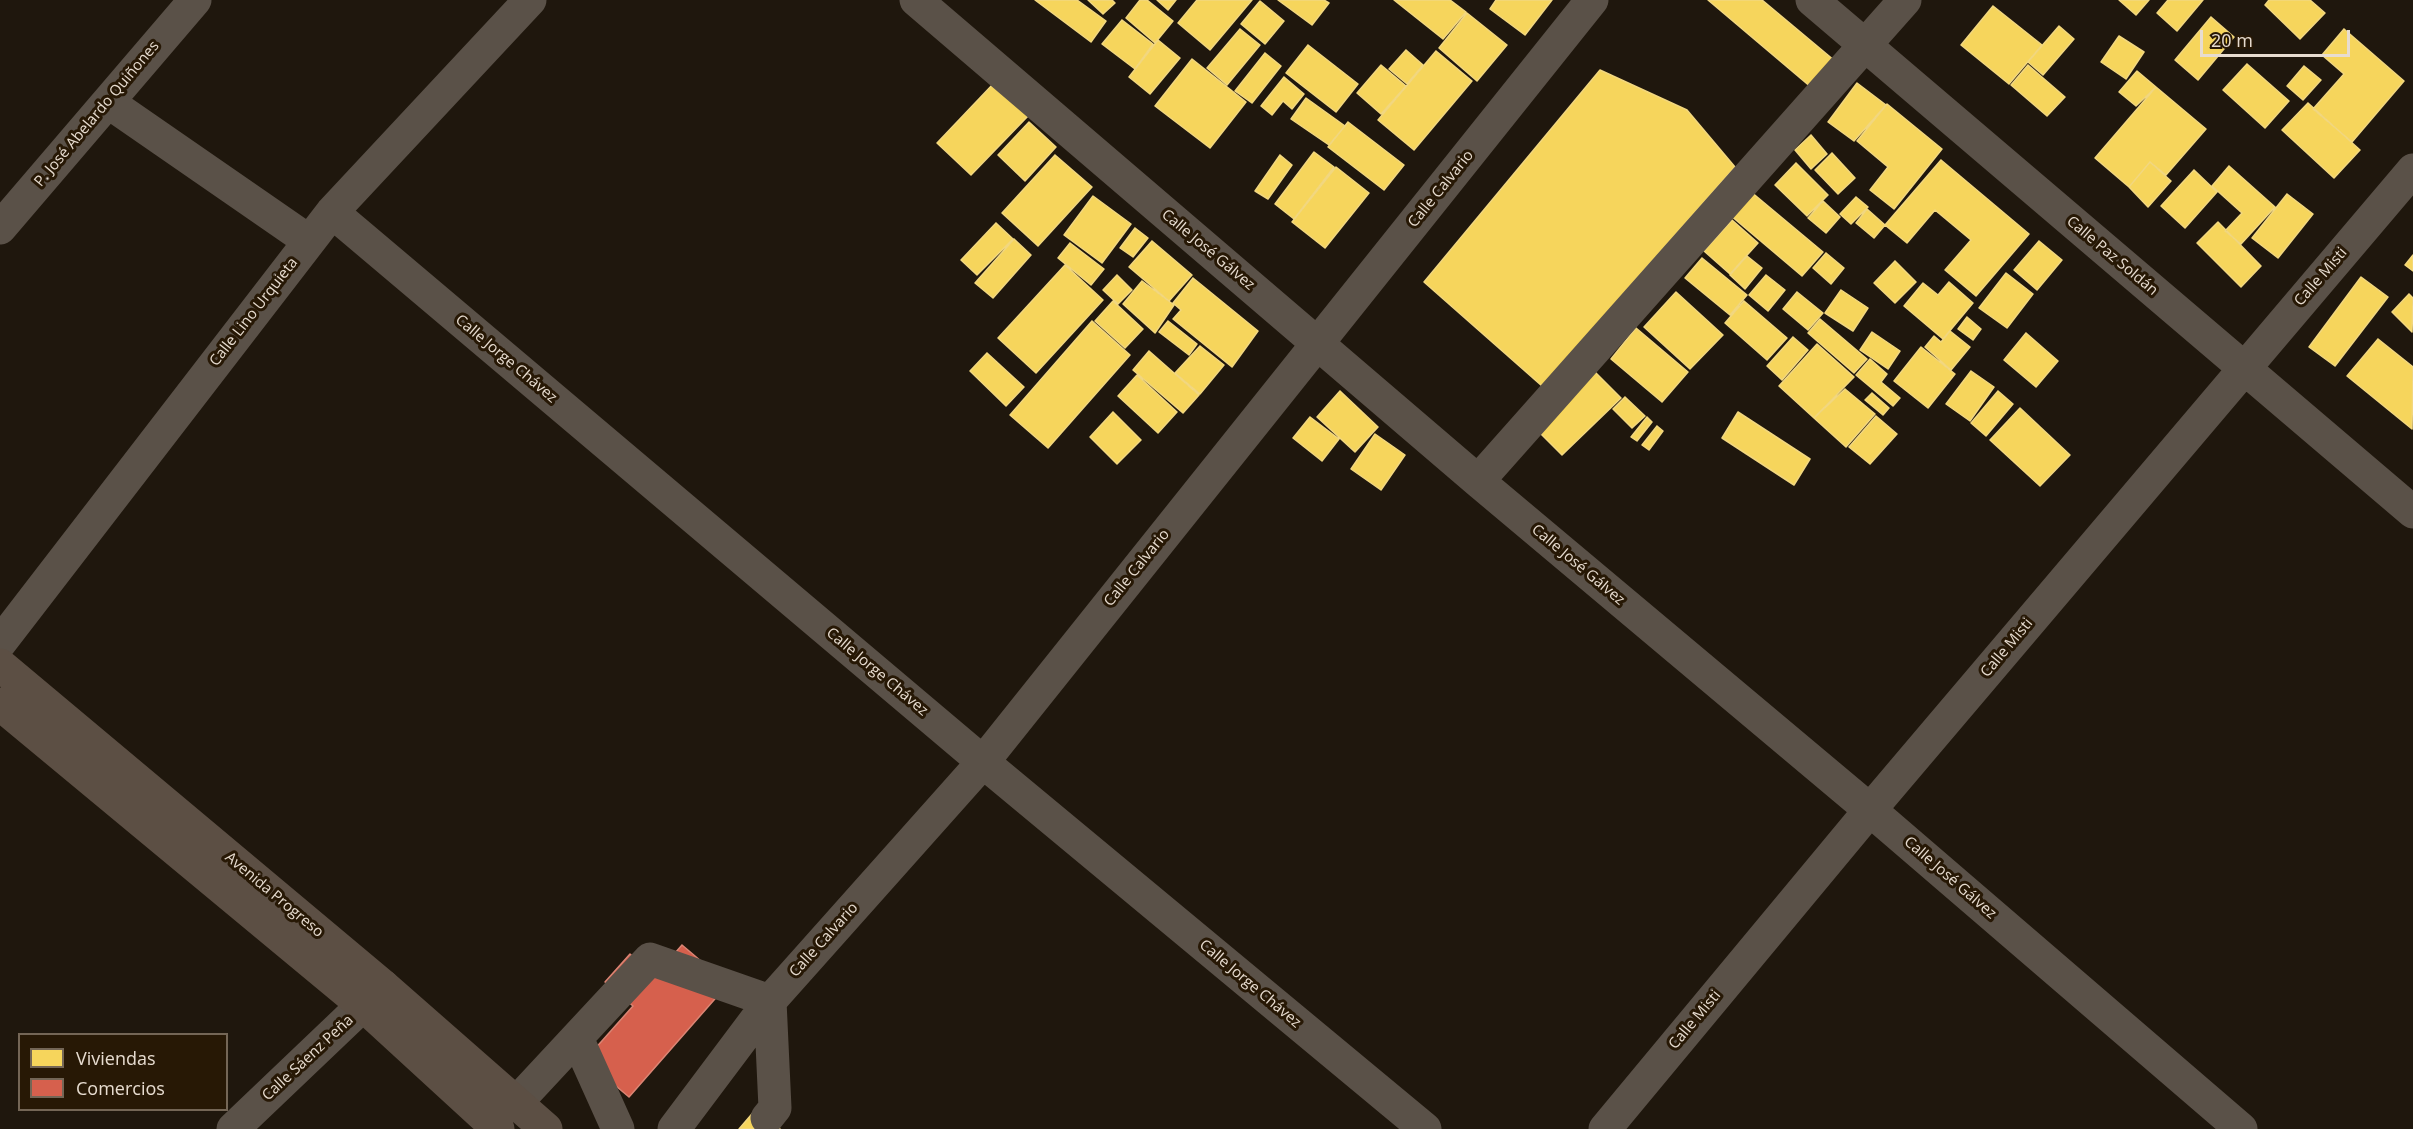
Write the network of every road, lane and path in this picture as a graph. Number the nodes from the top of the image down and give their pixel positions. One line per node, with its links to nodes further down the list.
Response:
1 (195, 0): 8 (street, P. José Abelardo Quiñones)
2 (530, 0): 10 (street, Calle Lino Urquieta)
3 (916, 0): 13 (street, Calle José Gálvez)
4 (1592, 0): 13 (street, Calle Calvario)
5 (1812, 0): 7 (street, Calle Paz Soldán)
6 (1905, 0): 7 (street)
7 (1865, 46): 14 (street, Calle Paz Soldán); 15 (street)
8 (108, 102): 11 (street, P. José Abelardo Quiñones); 12 (street)
9 (2413, 170): 14 (street, Calle Misti)
10 (332, 212): 12 (street, Calle Lino Urquieta); 20 (street, Calle Jorge Chávez)
11 (0, 228)
12 (309, 241): 17 (street, Calle Lino Urquieta)
13 (1317, 343): 15 (street, Calle José Gálvez); 20 (street, Calle Calvario)
14 (2244, 368): 16 (street, Calle Paz Soldán); 21 (street, Calle Misti)
15 (1478, 481): 21 (street, Calle José Gálvez)
16 (2413, 512)
17 (0, 643)
18 (0, 665): 22 (main road, Avenida Progreso)
19 (0, 704): 22 (main road, Avenida Progreso)
20 (983, 762): 23 (street, Calle Calvario); 31 (street, Calle Jorge Chávez)
21 (1870, 810): 32 (street, Calle Misti); 33 (street, Calle José Gálvez)
22 (374, 996): 25 (main road, Avenida Progreso); 27 (street, Calle Sáenz Peña)
23 (770, 1000): 24 (street); 26 (street); 30 (street, Calle Calvario)
24 (577, 1038): 25 (street); 29 (street)
25 (507, 1116): 28 (main road, Avenida Progreso)
26 (767, 1118)
27 (233, 1129)
28 (546, 1129)
29 (618, 1129)
30 (674, 1129)
31 (1425, 1129)
32 (1605, 1129)
33 (2241, 1129)

